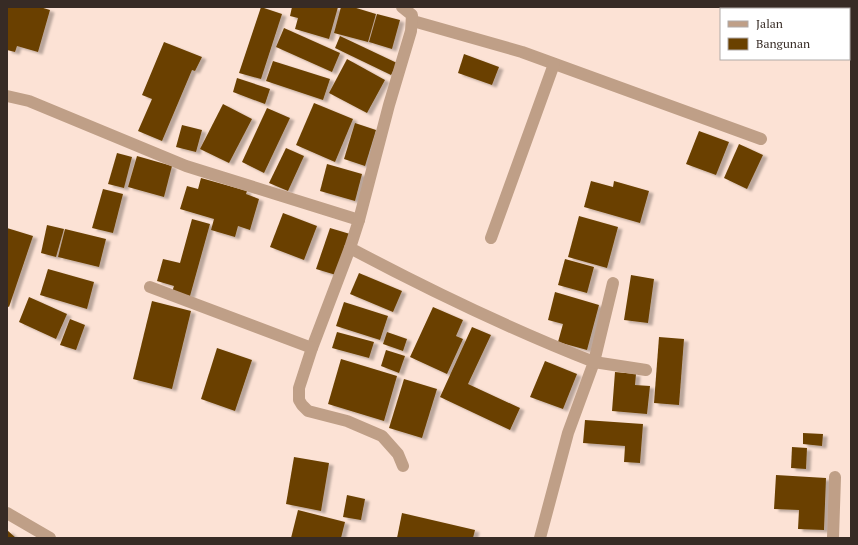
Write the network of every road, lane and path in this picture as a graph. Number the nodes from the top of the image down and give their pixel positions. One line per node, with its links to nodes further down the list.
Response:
1 (402, 7): 2 (street)
2 (413, 21): 3 (street); 6 (street)
3 (554, 64): 5 (street); 7 (street)
4 (7, 96): 6 (street)
5 (761, 139)
6 (359, 220): 8 (street)
7 (492, 238)
8 (350, 248): 11 (street); 12 (street)
9 (613, 282): 12 (street)
10 (150, 287): 11 (street)
11 (312, 348): 14 (street)
12 (594, 362): 13 (street); 18 (street)
13 (646, 370)
14 (403, 466)
15 (835, 477): 19 (street)
16 (7, 513): 17 (street)
17 (50, 538)
18 (540, 538)
19 (833, 538)

